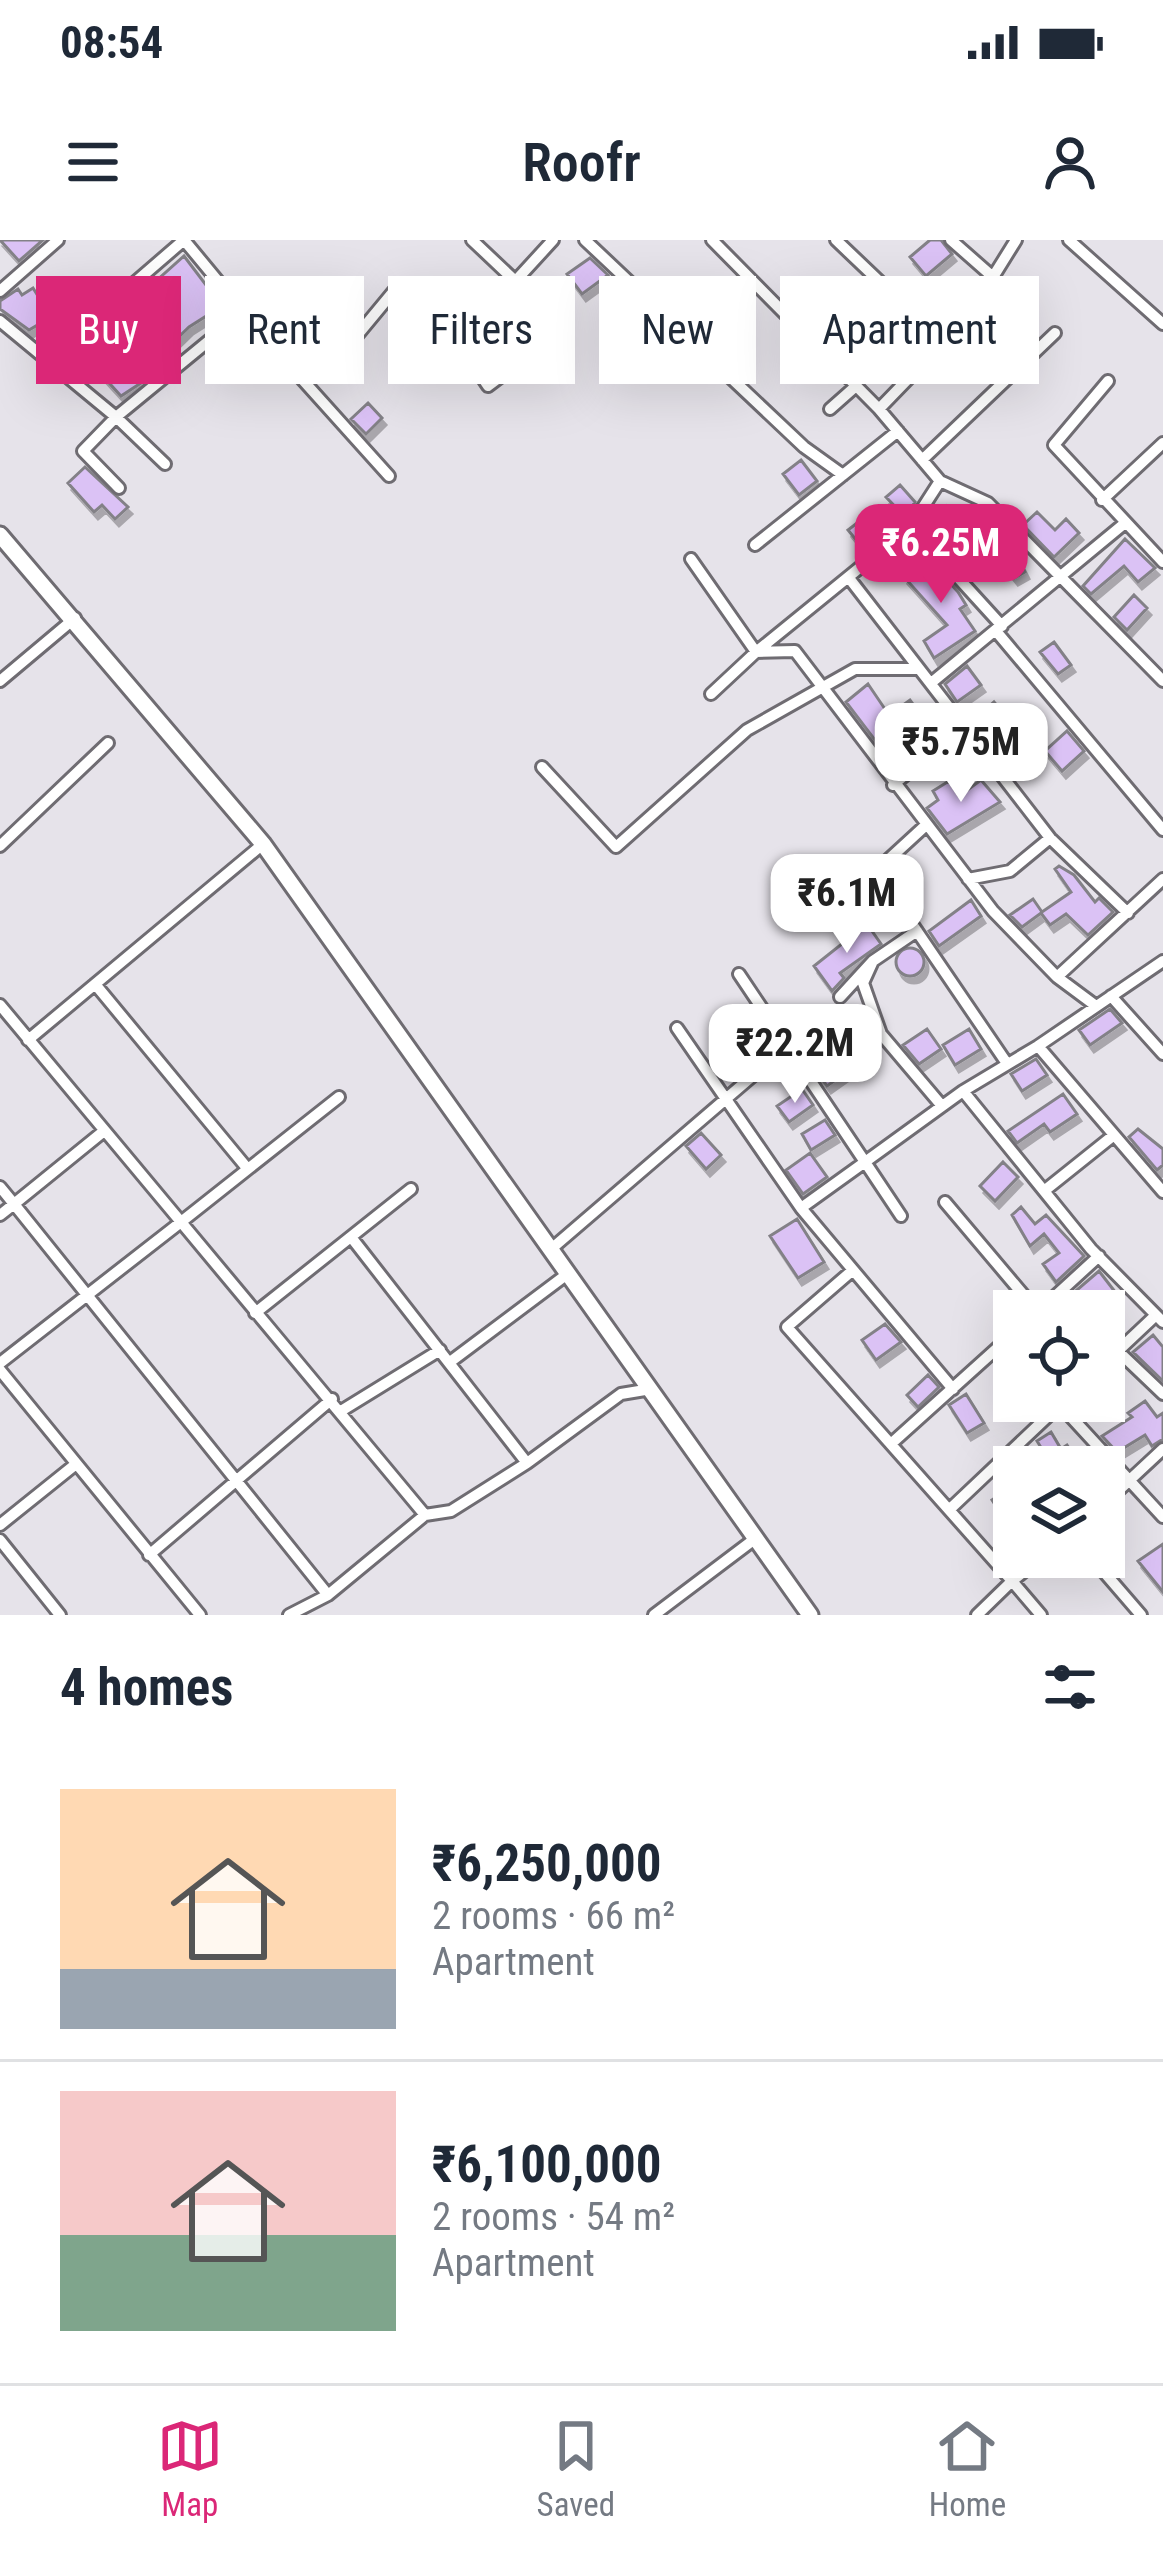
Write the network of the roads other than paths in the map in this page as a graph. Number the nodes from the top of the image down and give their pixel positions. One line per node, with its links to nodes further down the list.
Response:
1 (58, 240): 18 (street)
2 (184, 240): 11 (street); 12 (street)
3 (472, 240): 13 (street)
4 (553, 240): 14 (street)
5 (585, 240): 38 (street)
6 (712, 240): 30 (street)
7 (836, 240): 15 (street)
8 (951, 240): 16 (street)
9 (1016, 240): 17 (street)
10 (1069, 240): 21 (street)
11 (142, 276)
12 (214, 276)
13 (511, 276)
14 (522, 276)
15 (874, 276)
16 (992, 276)
17 (994, 276)
18 (0, 291)
19 (388, 298): 22 (street)
20 (0, 321): 25 (street)
21 (1163, 323)
22 (364, 327)
23 (1055, 333): 36 (street)
24 (205, 344): 33 (street)
25 (36, 354)
26 (1108, 381): 42 (street)
27 (74, 384): 33 (street)
28 (306, 384): 39 (street)
29 (902, 384): 32 (street)
30 (856, 386): 31 (street); 32 (street)
31 (830, 409)
32 (879, 409): 34 (street)
33 (116, 417): 37 (street); 41 (street)
34 (898, 431): 36 (street); 38 (street)
35 (1163, 443): 42 (street)
36 (922, 460): 40 (street)
37 (165, 464)
38 (843, 475): 46 (street)
39 (388, 476)
40 (940, 481): 44 (street); 50 (street)
41 (119, 488)
42 (1102, 500): 43 (street)
43 (1125, 523): 48 (street); 50 (street)
44 (911, 526): 49 (street); 52 (street)
45 (0, 536): 51 (street)
46 (755, 545)
47 (692, 559): 53 (street)
48 (1163, 562)
49 (849, 578): 53 (street); 54 (street)
50 (1059, 579): 52 (street); 56 (street)
51 (75, 618): 55 (street); 67 (street)
52 (999, 629): 57 (street); 65 (street)
53 (757, 652): 58 (street); 59 (street)
54 (916, 669): 57 (street); 58 (street)
55 (0, 681)
56 (1163, 681)
57 (931, 683): 60 (street)
58 (822, 688): 62 (street); 63 (street)
59 (711, 694)
60 (961, 729): 63 (street); 66 (street)
61 (109, 743): 68 (street)
62 (542, 766)
63 (893, 785): 64 (street)
64 (925, 826): 70 (street); 72 (street)
65 (1163, 830)
66 (1050, 838): 70 (street); 71 (street)
67 (263, 844): 77 (street); 107 (street)
68 (0, 846)
69 (1163, 879): 71 (street)
70 (968, 880): 76 (street)
71 (1128, 913): 76 (street)
72 (917, 932): 73 (street); 87 (street)
73 (873, 961): 79 (street); 91 (street)
74 (1163, 962): 78 (street)
75 (739, 974): 85 (street)
76 (1057, 977): 81 (street)
77 (95, 984): 83 (street); 95 (street)
78 (1112, 996): 81 (street); 86 (street)
79 (840, 997)
80 (0, 1005): 83 (street)
81 (1096, 1006): 84 (street)
82 (677, 1028): 90 (street)
83 (28, 1040): 92 (street)
84 (1038, 1046): 87 (street); 93 (street)
85 (785, 1048): 90 (street); 94 (street)
86 (1163, 1054)
87 (1006, 1062): 88 (street)
88 (963, 1091): 91 (street); 98 (street)
89 (339, 1096): 95 (street)
90 (727, 1101): 102 (street); 107 (street)
91 (942, 1106): 94 (street)
92 (104, 1132): 101 (street); 105 (street)
93 (1114, 1135): 98 (street); 99 (street)
94 (865, 1162): 102 (street); 104 (street)
95 (247, 1168): 105 (street)
96 (0, 1187): 101 (street)
97 (411, 1190): 106 (street)
98 (1044, 1191): 108 (street)
99 (1163, 1192)
100 (946, 1202): 111 (street)
101 (14, 1204): 103 (street); 113 (street)
102 (801, 1208): 109 (street)
103 (0, 1215)
104 (901, 1216)
105 (181, 1222): 113 (street); 114 (street)
106 (351, 1237): 114 (street); 117 (street)
107 (550, 1250): 110 (street)
108 (1099, 1256): 112 (street); 115 (street)
109 (853, 1270): 123 (street); 129 (street)
110 (566, 1275): 120 (street); 122 (street)
111 (1020, 1290)
112 (1061, 1290)
113 (89, 1295): 121 (street); 133 (street)
114 (255, 1313): 125 (street)
115 (1160, 1318): 116 (street)
116 (1125, 1346)
117 (440, 1350): 120 (street); 126 (street)
118 (993, 1353): 123 (street)
119 (1125, 1358): 124 (street)
120 (450, 1362): 131 (street)
121 (0, 1367): 132 (street)
122 (654, 1389): 131 (street); 140 (street)
123 (953, 1389): 129 (street)
124 (1163, 1394)
125 (332, 1399): 126 (street); 133 (street)
126 (341, 1411): 137 (street)
127 (1042, 1422): 136 (street)
128 (1079, 1422): 134 (street)
129 (893, 1442): 136 (street)
130 (1163, 1450): 134 (street)
131 (527, 1463): 137 (street)
132 (76, 1464): 139 (street); 142 (street)
133 (238, 1479): 142 (street); 146 (street)
134 (1130, 1480): 135 (street); 138 (street)
135 (1125, 1485)
136 (950, 1509): 145 (street)
137 (425, 1515): 146 (street)
138 (1163, 1517)
139 (0, 1525)
140 (756, 1538): 151 (street); 152 (street)
141 (0, 1540): 148 (street)
142 (149, 1555): 149 (street)
143 (1016, 1578): 145 (street)
144 (1109, 1578): 155 (street)
145 (1012, 1581): 153 (street); 154 (street)
146 (328, 1595): 147 (street)
147 (313, 1610): 150 (street)
148 (60, 1615)
149 (200, 1615)
150 (289, 1615)
151 (654, 1615)
152 (810, 1615)
153 (977, 1615)
154 (1041, 1615)
155 (1141, 1615)

